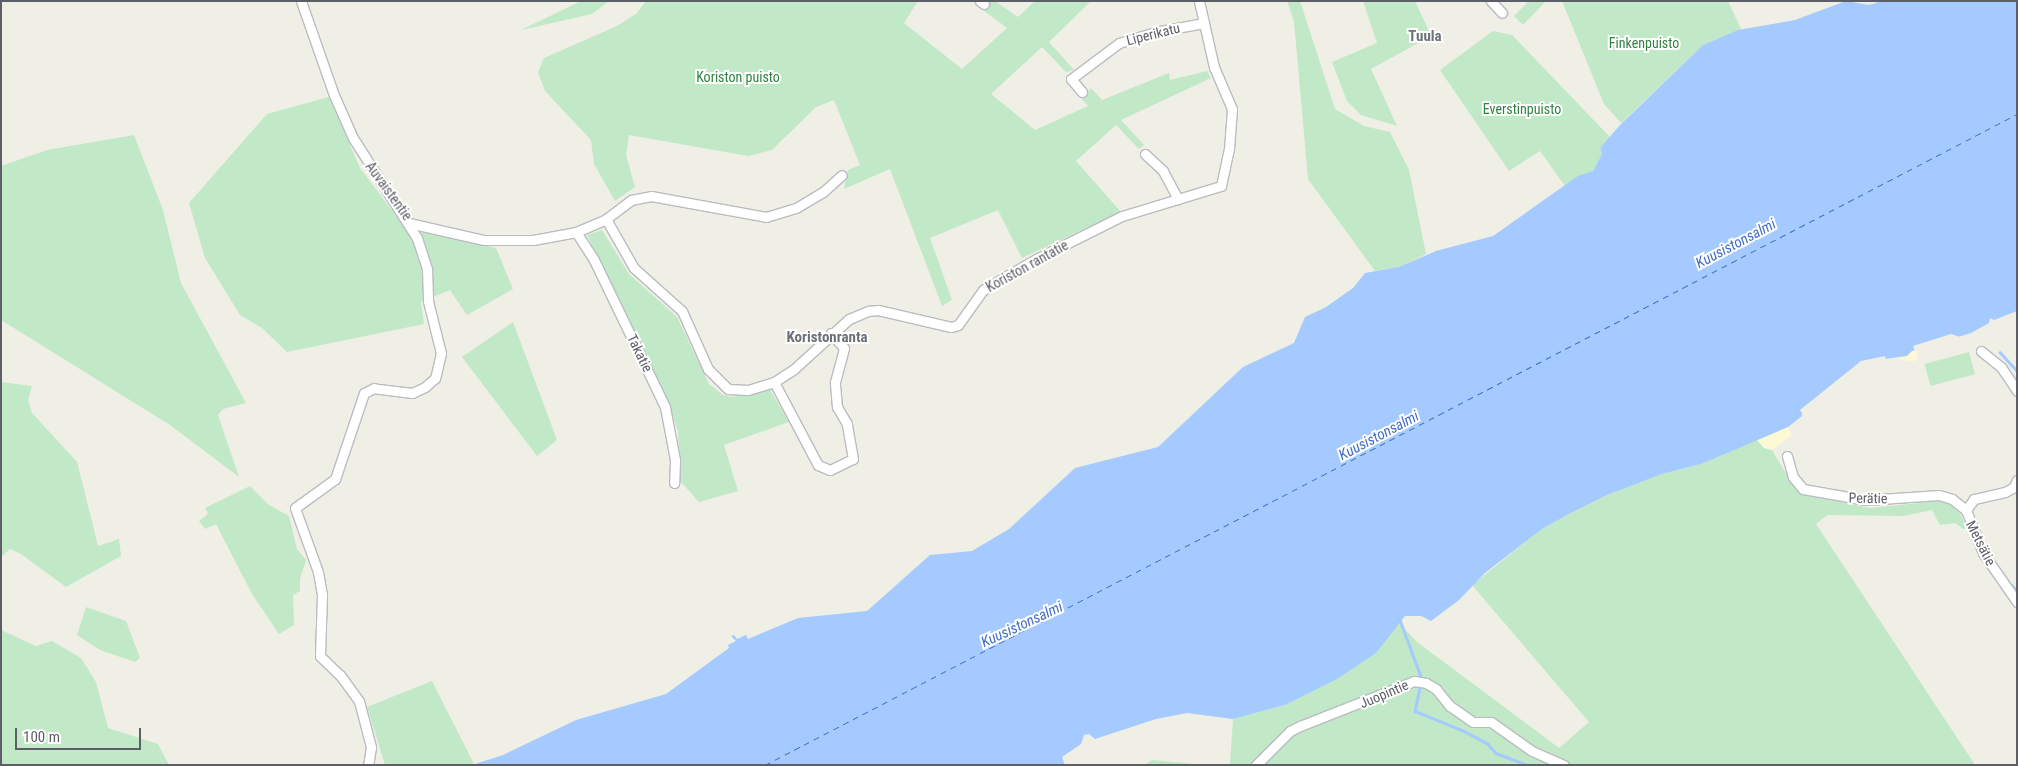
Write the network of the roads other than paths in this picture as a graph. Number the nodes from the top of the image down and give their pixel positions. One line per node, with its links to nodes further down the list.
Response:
1 (301, 1): 11 (street, Auvaistentie)
2 (1199, 1): 5 (street, Koriston rantatie)
3 (1492, 1): 4 (street)
4 (1502, 13)
5 (1204, 23): 6 (street, Liperikatu); 9 (street, Koriston rantatie)
6 (1082, 92)
7 (1145, 154): 9 (street)
8 (842, 175): 10 (street)
9 (1178, 199): 13 (street, Koriston rantatie)
10 (606, 219): 12 (street, Auvaistentie); 15 (street, Koriston rantatie)
11 (410, 223): 12 (street, Auvaistentie); 22 (street)
12 (576, 232): 19 (street, Takatie)
13 (831, 333): 15 (street, Koriston rantatie); 15 (street)
14 (1981, 351): 16 (street)
15 (774, 382)
16 (2017, 391)
17 (1787, 456): 20 (street, Perätie)
18 (2017, 480): 20 (street, Metsätie)
19 (674, 482)
20 (1966, 510): 21 (street, Metsätie)
21 (2017, 602)
22 (368, 765)
23 (1256, 765): 24 (street, Juopintie)
24 (1564, 765)

